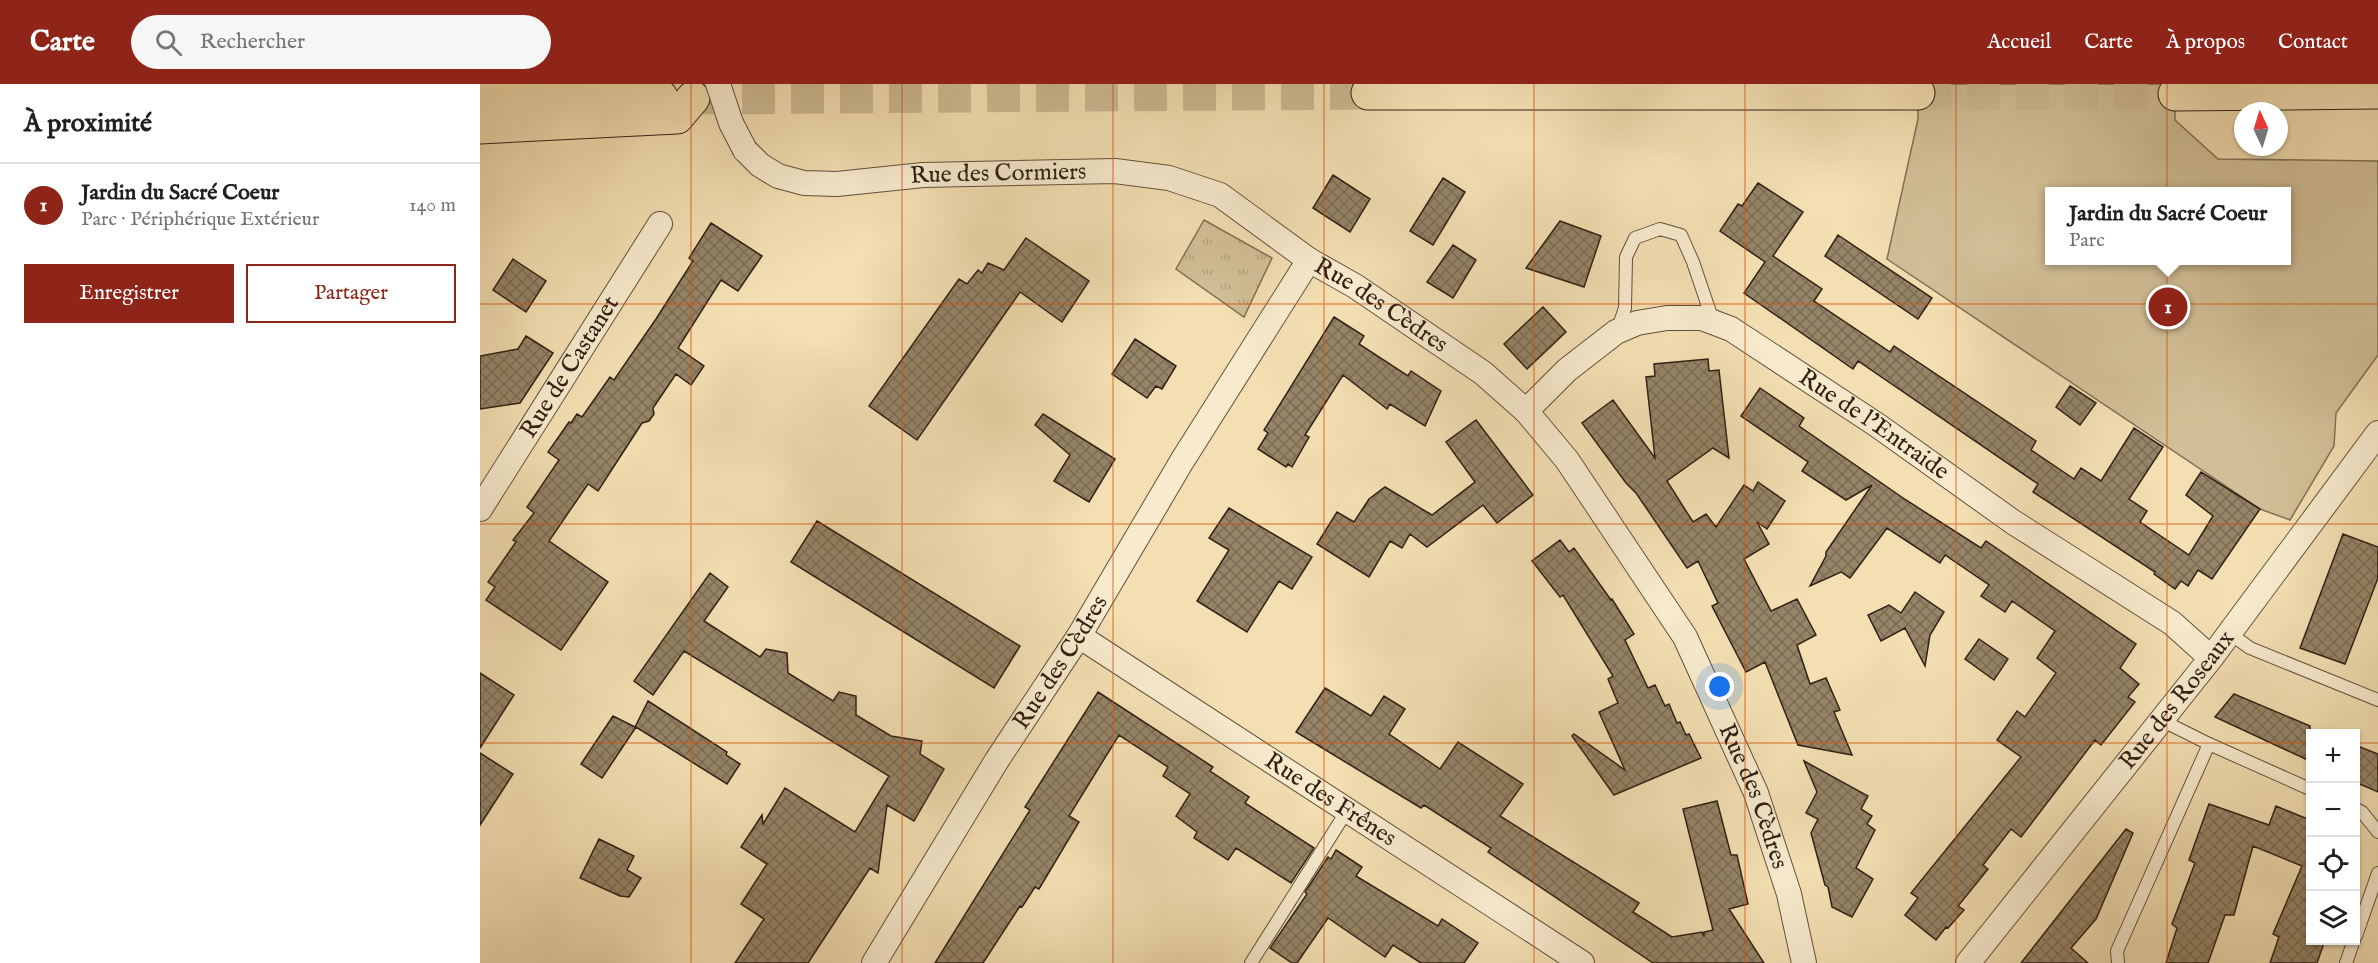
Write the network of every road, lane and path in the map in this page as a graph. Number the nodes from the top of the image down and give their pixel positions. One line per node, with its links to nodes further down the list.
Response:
1 (706, 91): 6 (highway); 7 (highway); 9 (street, Rue des Cormiers, bridge)
2 (2378, 92): 5 (highway)
3 (1368, 93): 4 (highway)
4 (1918, 93)
5 (2175, 94)
6 (480, 96)
7 (480, 127)
8 (660, 224): 14 (street, Rue de Castanet)
9 (1309, 260): 12 (street, Rue des Cèdres); 16 (street, Rue des Cèdres)
10 (1714, 322): 11 (street, Rue de l'Entraide); 11 (lane); 17 (street, Rue de l'Entraide)
11 (1616, 332): 12 (street, Rue de l'Entraide)
12 (1526, 411): 31 (street, Rue des Cèdres)
13 (2374, 446): 15 (street, Rue des Roseaux)
14 (480, 509)
15 (2229, 633): 17 (street, Rue des Roseaux); 18 (lane)
16 (1079, 636): 22 (street, Rue des Frênes); 28 (street, Rue des Cèdres)
17 (2211, 658): 19 (street, Rue des Roseaux)
18 (2378, 700)
19 (2161, 720): 20 (lane); 32 (street, Rue des Roseaux)
20 (2209, 744): 21 (lane); 33 (lane)
21 (2306, 787)
22 (1348, 809): 29 (lane); 30 (street, Rue des Frênes)
23 (2360, 811): 24 (lane)
24 (2378, 832)
25 (2378, 873): 26 (lane)
26 (2360, 924)
27 (2352, 945): 34 (lane)
28 (874, 963)
29 (1251, 963)
30 (1582, 963)
31 (1804, 963)
32 (1968, 963)
33 (2118, 963)
34 (2346, 963)

